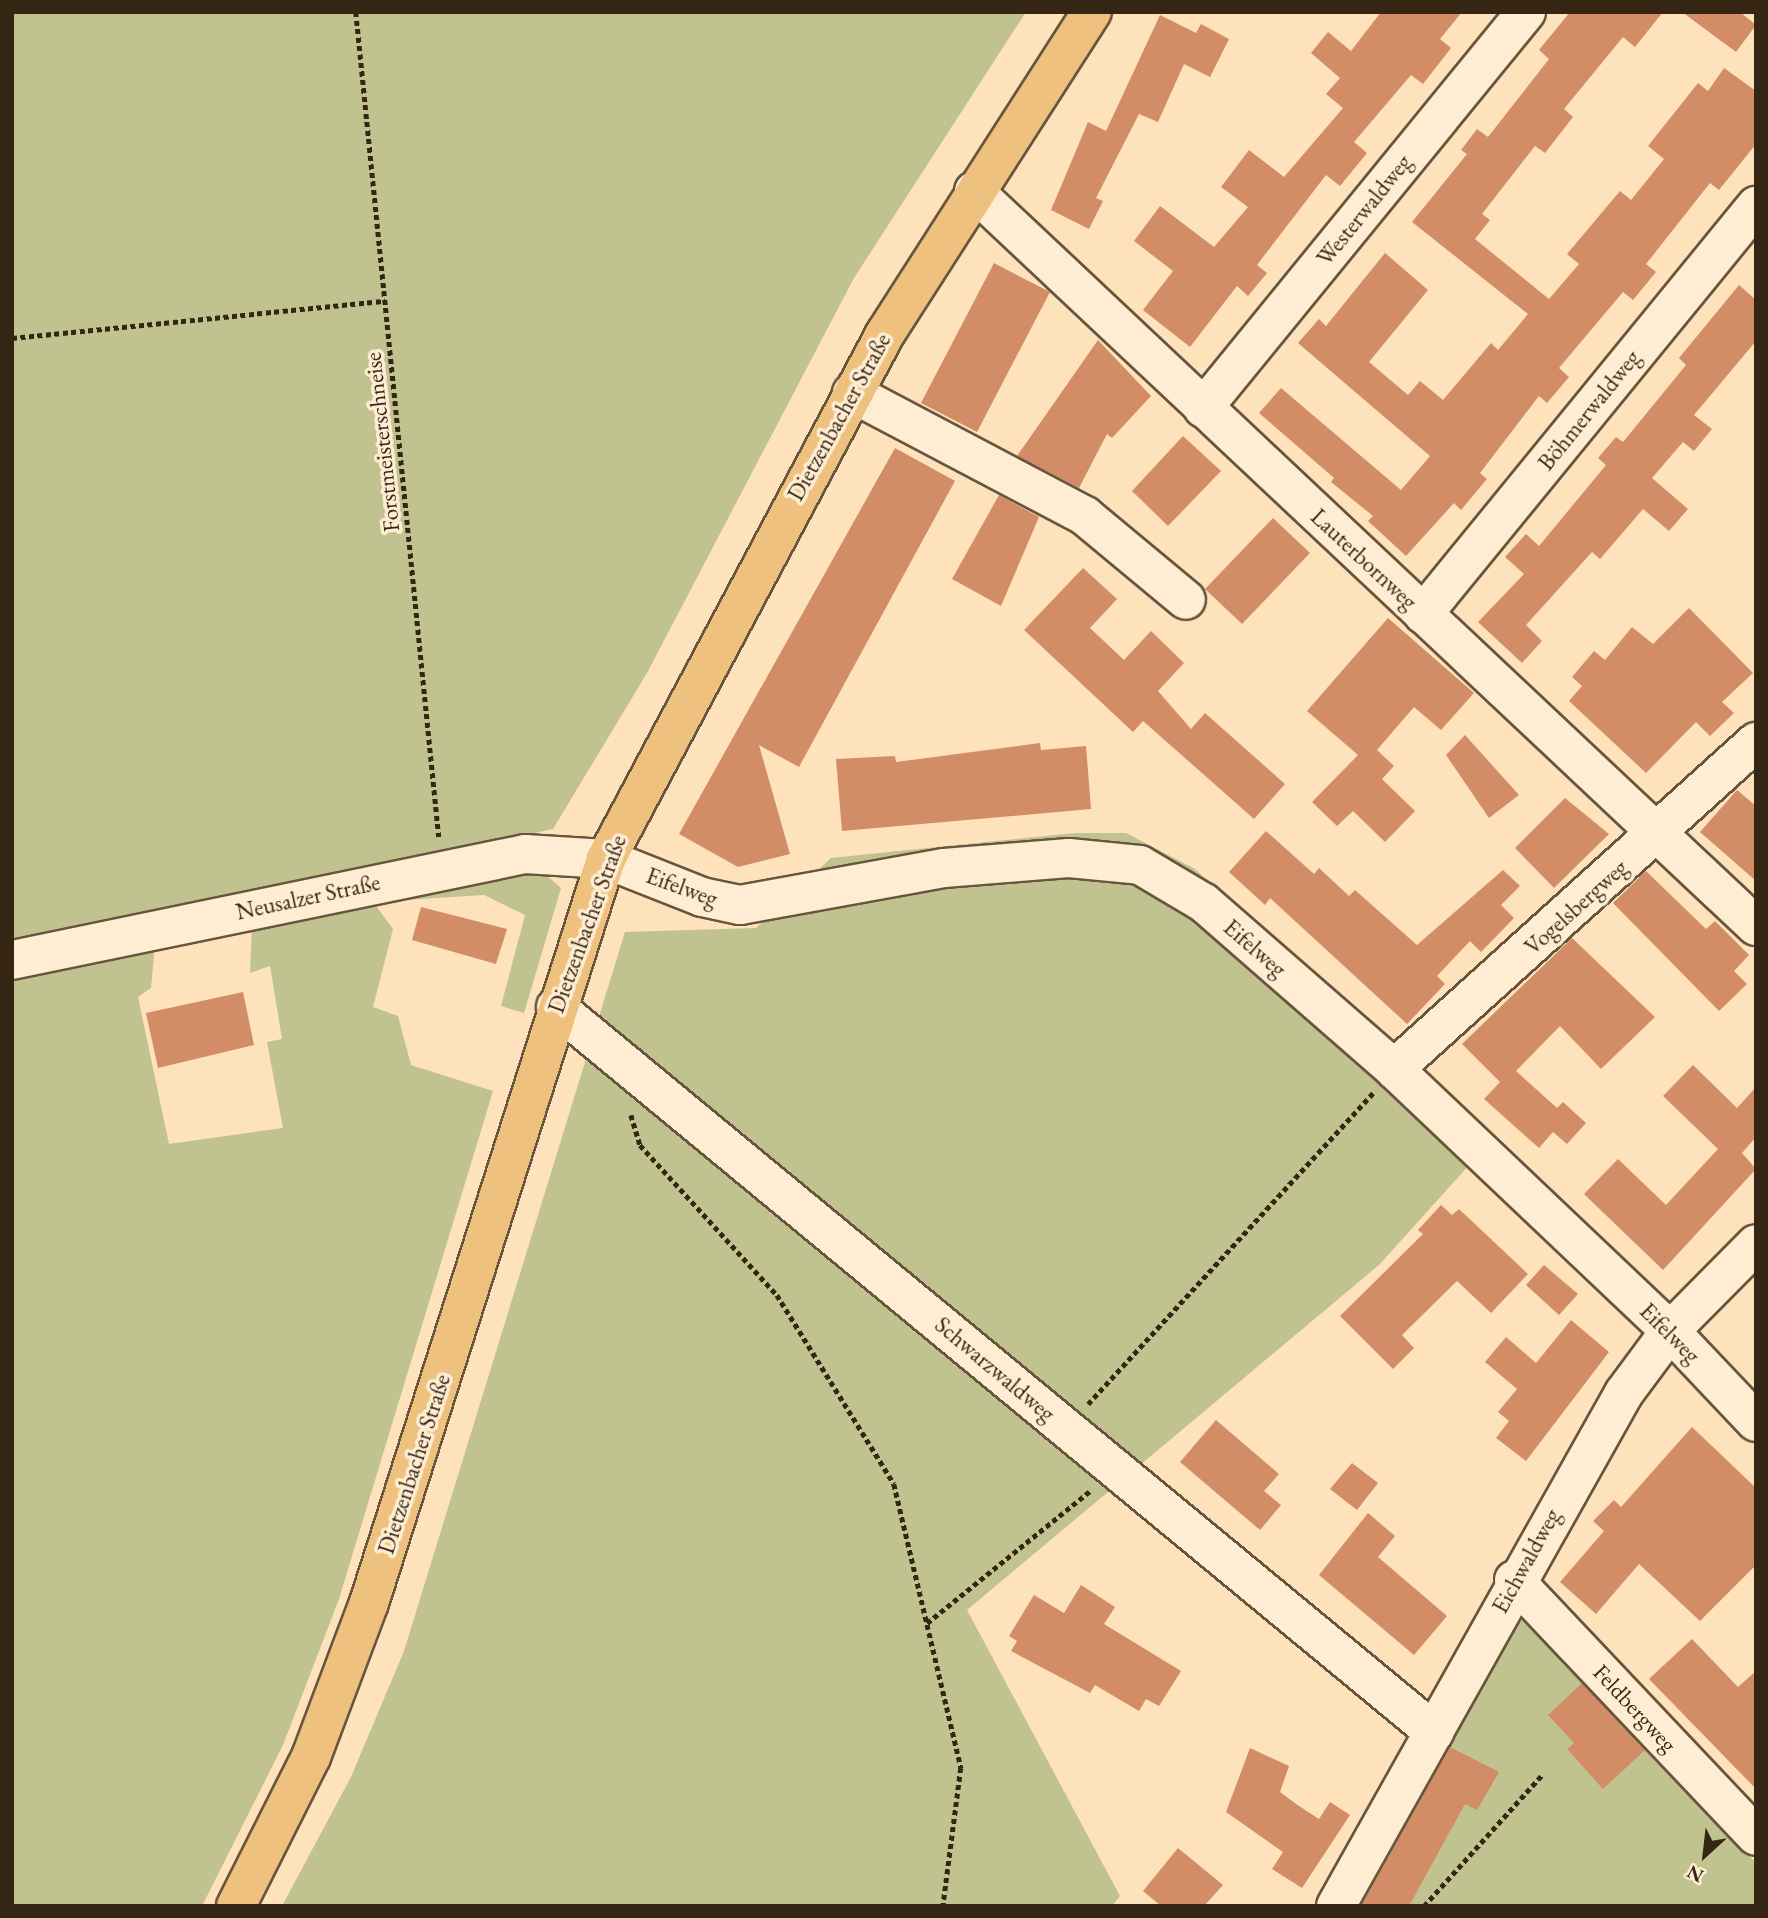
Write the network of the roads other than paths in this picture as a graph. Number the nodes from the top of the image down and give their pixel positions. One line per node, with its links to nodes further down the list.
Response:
1 (1092, 12): 3 (main road, Dietzenbacher Straße)
2 (1525, 12): 6 (street, Westerwaldweg)
3 (974, 191): 5 (main road, Dietzenbacher Straße); 6 (street, Lauterbornweg)
4 (1756, 206): 8 (street, Böhmerwaldweg)
5 (852, 393): 7 (street); 11 (main road, Dietzenbacher Straße)
6 (1203, 408): 8 (street, Lauterbornweg)
7 (1186, 600)
8 (1423, 614): 10 (street, Lauterbornweg)
9 (1756, 743): 10 (street, Vogelsbergweg)
10 (1659, 834): 12 (street, Lauterbornweg); 15 (street, Vogelsbergweg)
11 (606, 859): 13 (street, Neusalzer Straße); 14 (main road, Dietzenbacher Straße); 15 (street, Eifelweg)
12 (1756, 926)
13 (12, 960)
14 (556, 1007): 20 (street, Schwarzwaldweg); 22 (main road, Dietzenbacher Straße)
15 (1394, 1069): 17 (street, Eifelweg)
16 (1756, 1244): 17 (street, Eichwaldweg)
17 (1670, 1331): 18 (street, Eifelweg); 19 (street, Eichwaldweg)
18 (1756, 1422)
19 (1514, 1580): 20 (street, Eichwaldweg); 21 (street, Feldbergweg)
20 (1434, 1732): 23 (street, Eichwaldweg)
21 (1756, 1836)
22 (236, 1906)
23 (1336, 1906)

